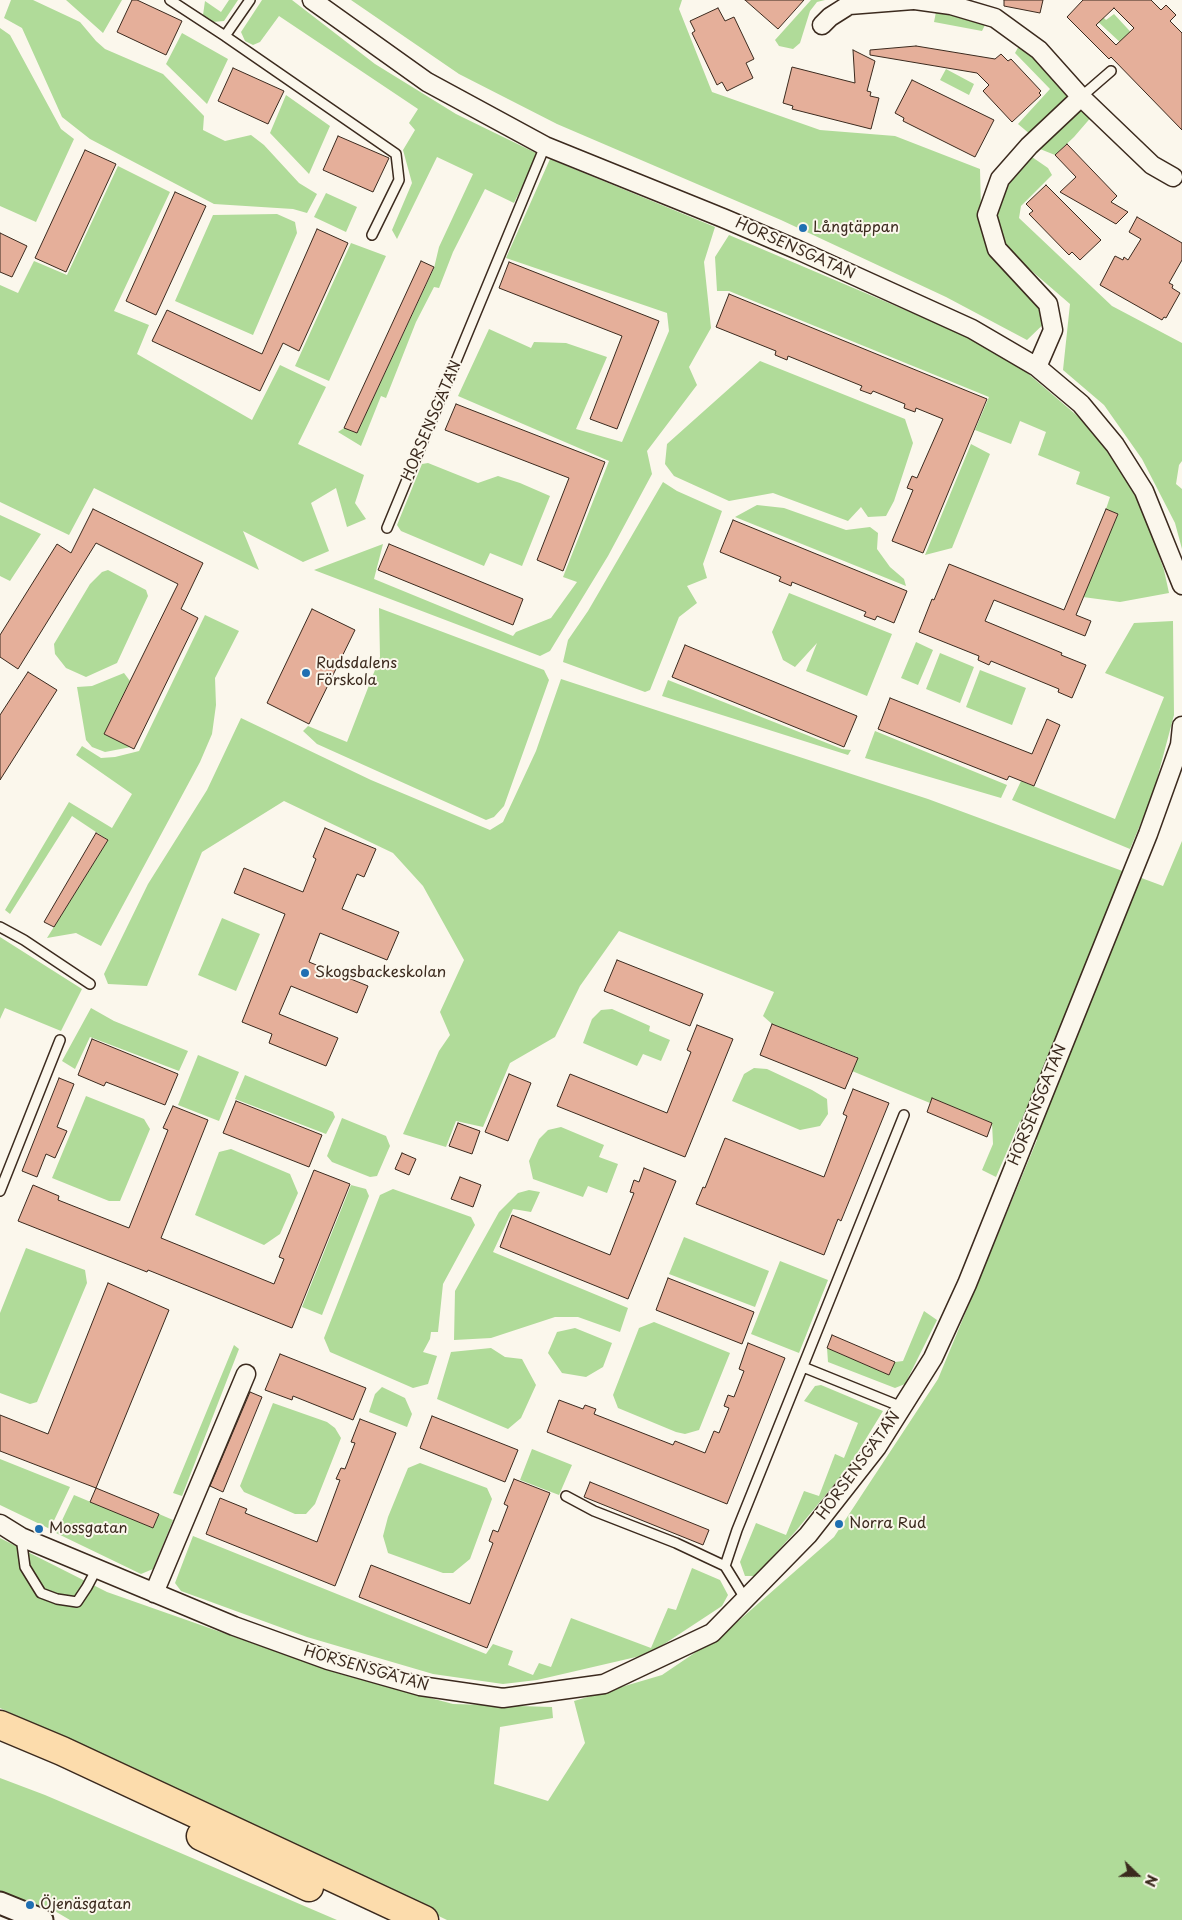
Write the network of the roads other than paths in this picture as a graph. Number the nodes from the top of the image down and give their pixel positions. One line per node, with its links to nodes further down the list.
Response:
1 (170, 0): 6 (lane)
2 (250, 0): 6 (lane)
3 (312, 0): 9 (street, HORSENSGATAN)
4 (914, 0): 5 (street); 8 (street)
5 (822, 25)
6 (225, 36): 11 (lane)
7 (1111, 71): 8 (lane)
8 (1081, 97): 10 (street); 12 (street)
9 (546, 146): 12 (street, HORSENSGATAN); 13 (lane, HORSENSGATAN)
10 (1173, 177)
11 (372, 235)
12 (1036, 367): 14 (street, HORSENSGATAN)
13 (387, 528)
14 (1182, 585)
15 (1182, 726): 23 (street, HORSENSGATAN)
16 (0, 927): 17 (lane)
17 (90, 984)
18 (60, 1040): 20 (lane)
19 (904, 1115): 21 (lane)
20 (0, 1191)
21 (803, 1367): 23 (lane); 27 (lane)
22 (246, 1374): 29 (street)
23 (902, 1407): 30 (street, HORSENSGATAN)
24 (566, 1496): 27 (lane)
25 (0, 1524): 26 (street, HORSENSGATAN)
26 (21, 1537): 28 (street, HORSENSGATAN); 28 (lane)
27 (725, 1566): 30 (lane)
28 (96, 1570): 29 (street, HORSENSGATAN)
29 (154, 1593): 30 (street, HORSENSGATAN)
30 (746, 1600)
31 (0, 1725): 36 (main road)
32 (0, 1742): 35 (main road)
33 (0, 1903): 34 (street)
34 (42, 1920)
35 (380, 1920)
36 (424, 1920)

